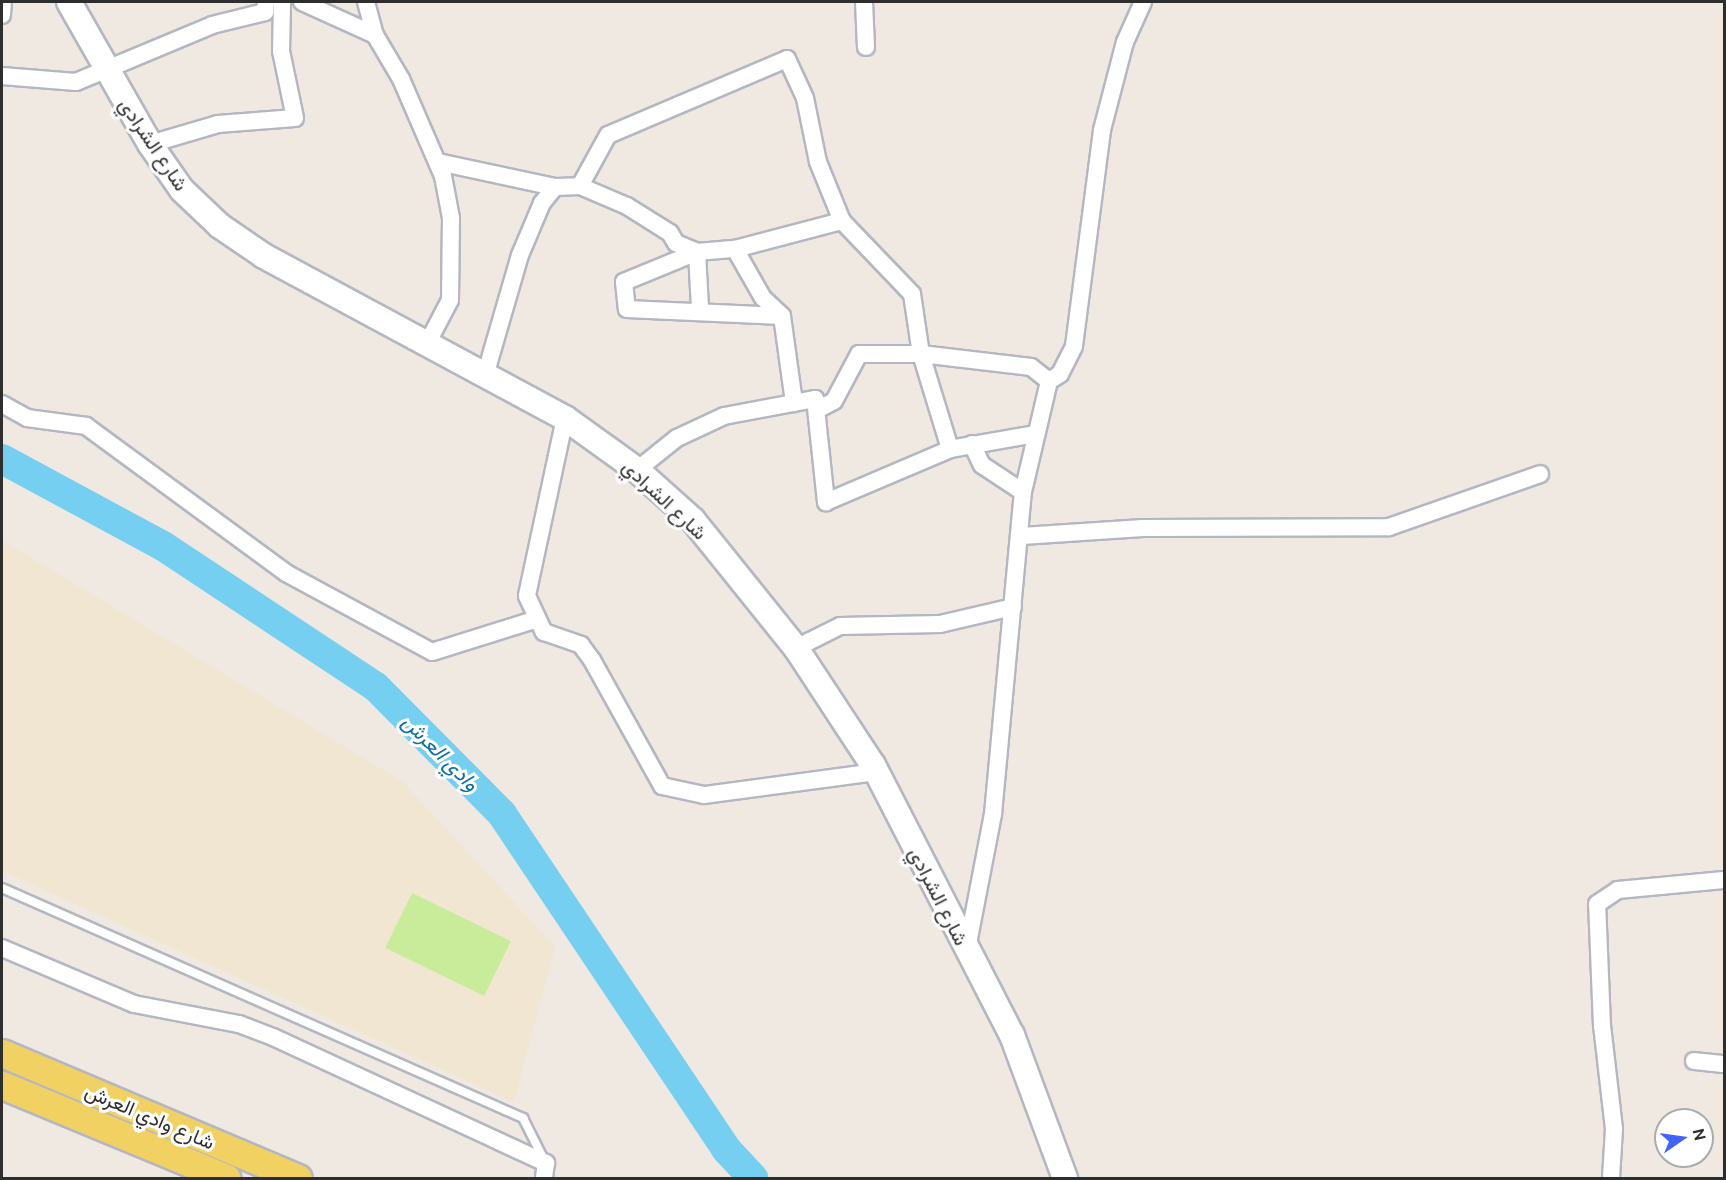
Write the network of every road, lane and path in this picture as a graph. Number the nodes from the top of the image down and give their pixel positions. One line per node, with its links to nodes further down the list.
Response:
1 (3, 2): 9 (street)
2 (69, 2): 12 (street, شارع الشرادي)
3 (266, 2): 12 (street)
4 (282, 2): 14 (street)
5 (302, 2): 10 (street)
6 (366, 2): 10 (street)
7 (864, 2): 11 (street)
8 (1143, 2): 26 (street)
9 (2, 15)
10 (375, 35): 15 (street)
11 (866, 47)
12 (106, 69): 13 (street); 14 (street, شارع الشرادي)
13 (2, 76)
14 (150, 144): 23 (street, شارع الشرادي)
15 (438, 162): 17 (street); 23 (street)
16 (580, 186): 17 (street); 18 (street); 20 (street)
17 (555, 187): 25 (street)
18 (842, 221): 19 (street); 24 (street)
19 (735, 249): 20 (street); 22 (street)
20 (697, 252): 21 (street); 21 (street)
21 (700, 308): 22 (street)
22 (782, 316): 27 (street)
23 (428, 342): 25 (street, شارع الشرادي)
24 (921, 354): 26 (street); 29 (street); 33 (street)
25 (486, 372): 30 (street, شارع الشرادي)
26 (1049, 381): 31 (street)
27 (794, 403): 29 (street); 34 (street)
28 (2, 404): 39 (street)
29 (819, 409): 33 (street)
30 (565, 418): 34 (street, شارع الشرادي); 39 (street)
31 (1035, 434): 32 (street); 36 (street)
32 (972, 444): 33 (street); 36 (street)
33 (950, 449)
34 (637, 470): 40 (street, شارع الشرادي)
35 (1540, 474): 37 (street)
36 (1023, 492): 37 (street)
37 (1022, 536): 38 (street)
38 (1012, 607): 40 (street); 45 (street)
39 (534, 620): 41 (street)
40 (796, 648): 41 (street, شارع الشرادي)
41 (877, 772): 45 (street, شارع الشرادي)
42 (1725, 880): 54 (street)
43 (2, 888): 50 (lane)
44 (2, 948): 50 (street)
45 (967, 950): 53 (street, شارع الشرادي)
46 (2, 1053): 52 (main road, شارع وادي العرش)
47 (1694, 1061): 48 (street)
48 (1725, 1064)
49 (2, 1085): 51 (main road, شارع وادي العرش)
50 (545, 1171)
51 (227, 1179)
52 (298, 1179)
53 (1065, 1179)
54 (1611, 1179)

